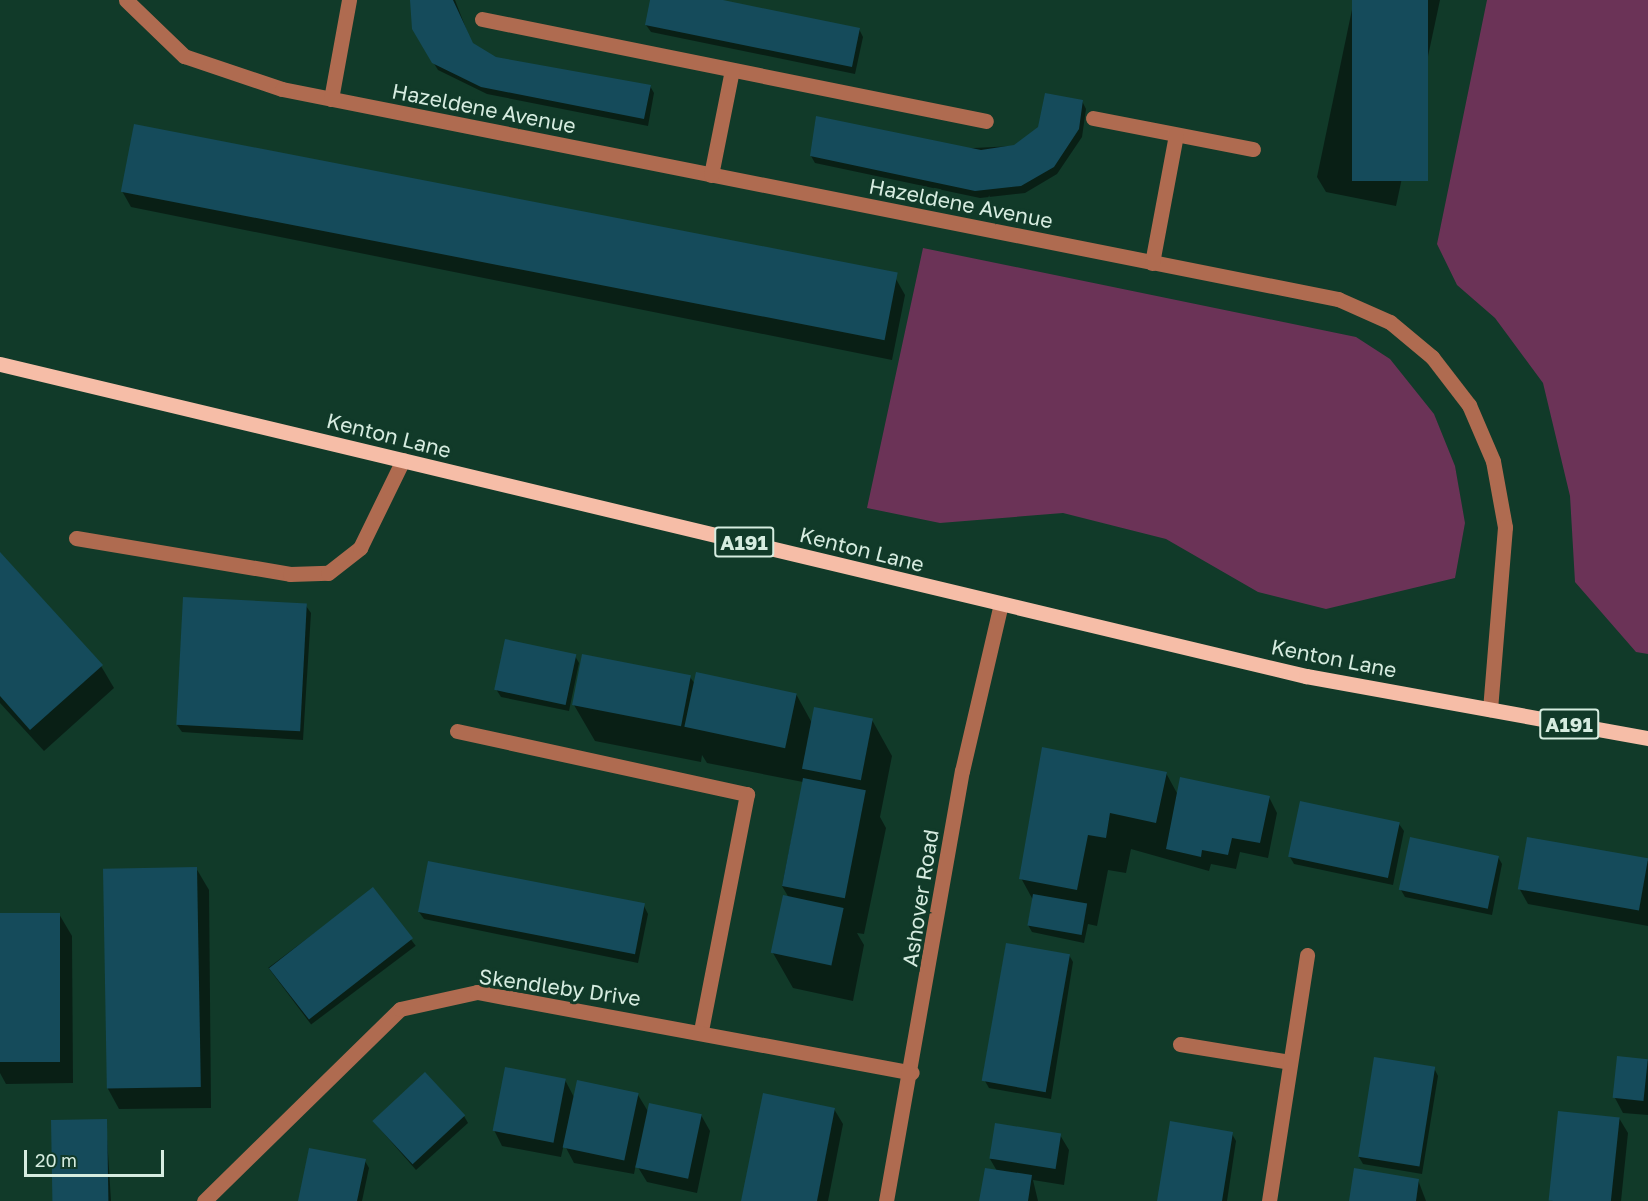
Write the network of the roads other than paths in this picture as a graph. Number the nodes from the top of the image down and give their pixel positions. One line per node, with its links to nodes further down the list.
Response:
1 (126, 0): 5 (street, Hazeldene Avenue)
2 (349, 0): 5 (street)
3 (482, 19): 4 (street)
4 (732, 70): 7 (street); 10 (street)
5 (331, 99): 10 (street, Hazeldene Avenue)
6 (1094, 118): 8 (street)
7 (986, 121)
8 (1176, 135): 9 (street); 11 (street)
9 (1253, 149)
10 (711, 175): 11 (street, Hazeldene Avenue)
11 (1152, 263): 16 (street, Hazeldene Avenue)
12 (0, 364): 13 (main road, Kenton Lane / A191)
13 (403, 460): 14 (street); 15 (main road, Kenton Lane / A191)
14 (76, 538)
15 (1000, 604): 16 (main road, Kenton Lane / A191); 23 (street, Ashover Road)
16 (1490, 709): 18 (main road, Kenton Lane / A191)
17 (457, 731): 20 (street)
18 (1648, 738)
19 (1307, 955): 22 (street)
20 (701, 1031): 23 (street, Skendleby Drive); 24 (street, Skendleby Drive)
21 (1180, 1044): 22 (street)
22 (1290, 1062): 26 (street)
23 (912, 1073): 25 (street, Ashover Road)
24 (204, 1201)
25 (886, 1201)
26 (1269, 1201)

